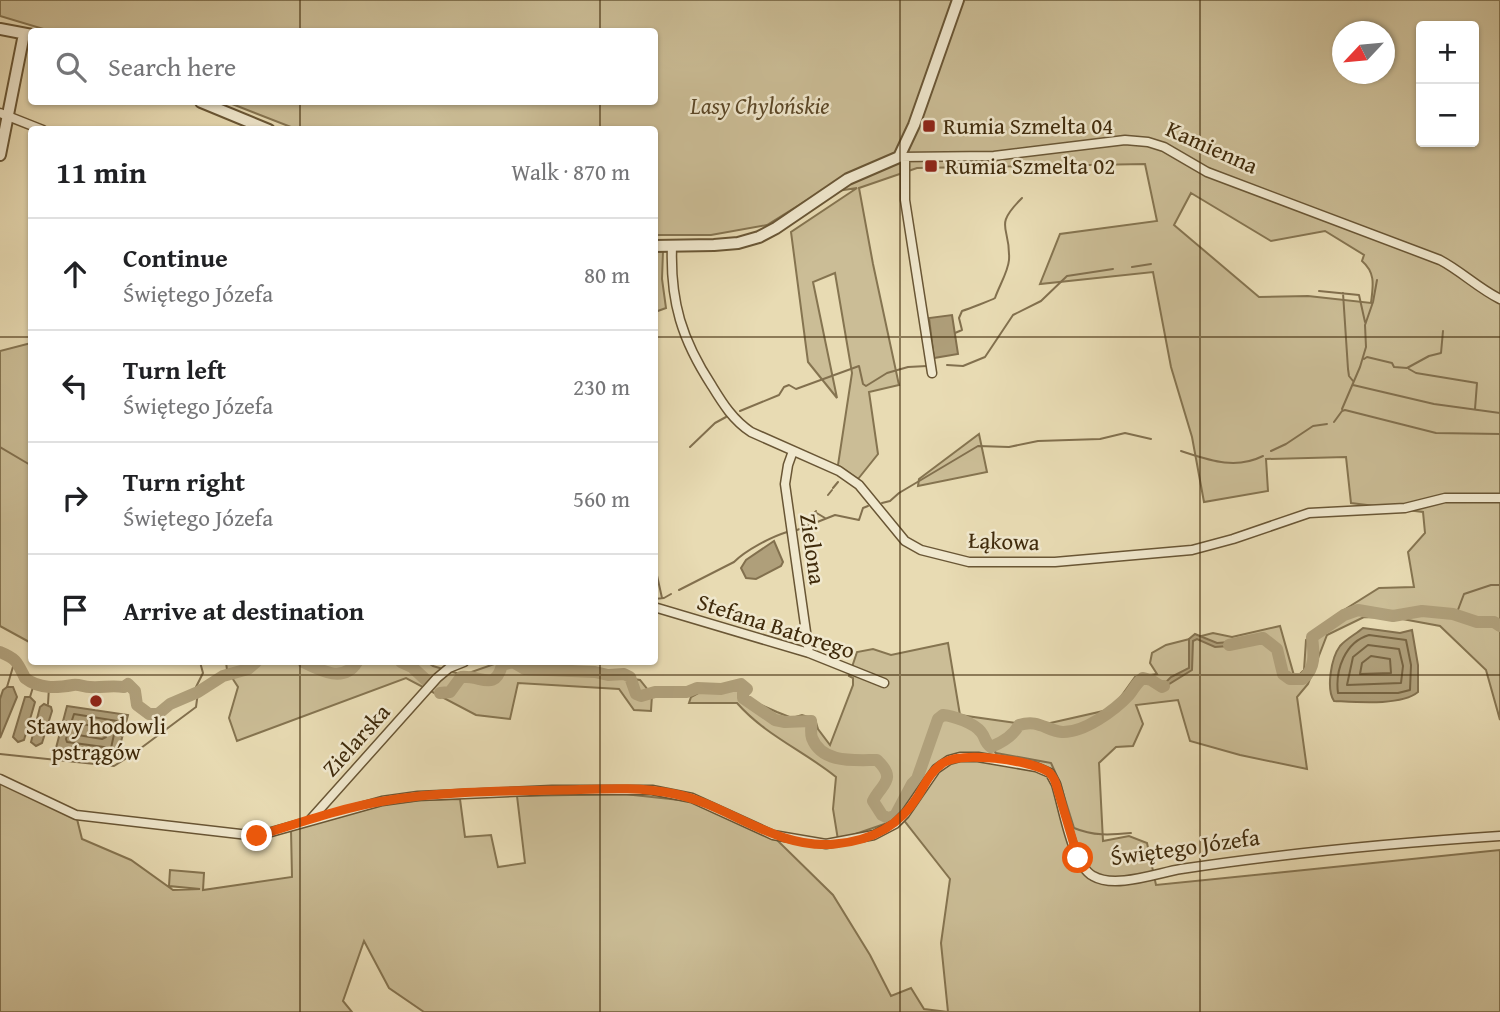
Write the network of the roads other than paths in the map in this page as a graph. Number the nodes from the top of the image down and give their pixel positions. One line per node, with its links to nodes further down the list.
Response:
1 (958, 0): 9 (street)
2 (0, 29): 3 (street)
3 (28, 35): 5 (street)
4 (208, 105): 7 (street)
5 (4, 114): 6 (street); 8 (street)
6 (33, 126)
7 (260, 126)
8 (0, 155)
9 (902, 157): 11 (street, Kamienna); 12 (street, Kamienna); 13 (street)
10 (658, 246): 11 (street, Kamienna)
11 (672, 246): 14 (street, Łąkowa)
12 (1500, 299)
13 (932, 373)
14 (793, 451): 15 (street, Łąkowa); 17 (street, Zielona)
15 (1500, 498)
16 (658, 608): 17 (street, Stefana Batorego)
17 (809, 653): 19 (street, Stefana Batorego)
18 (456, 665): 21 (street, Zielarska)
19 (884, 683)
20 (0, 779): 21 (street, Świętego Józefa)
21 (310, 820): 22 (street, Świętego Józefa)
22 (1500, 836)

